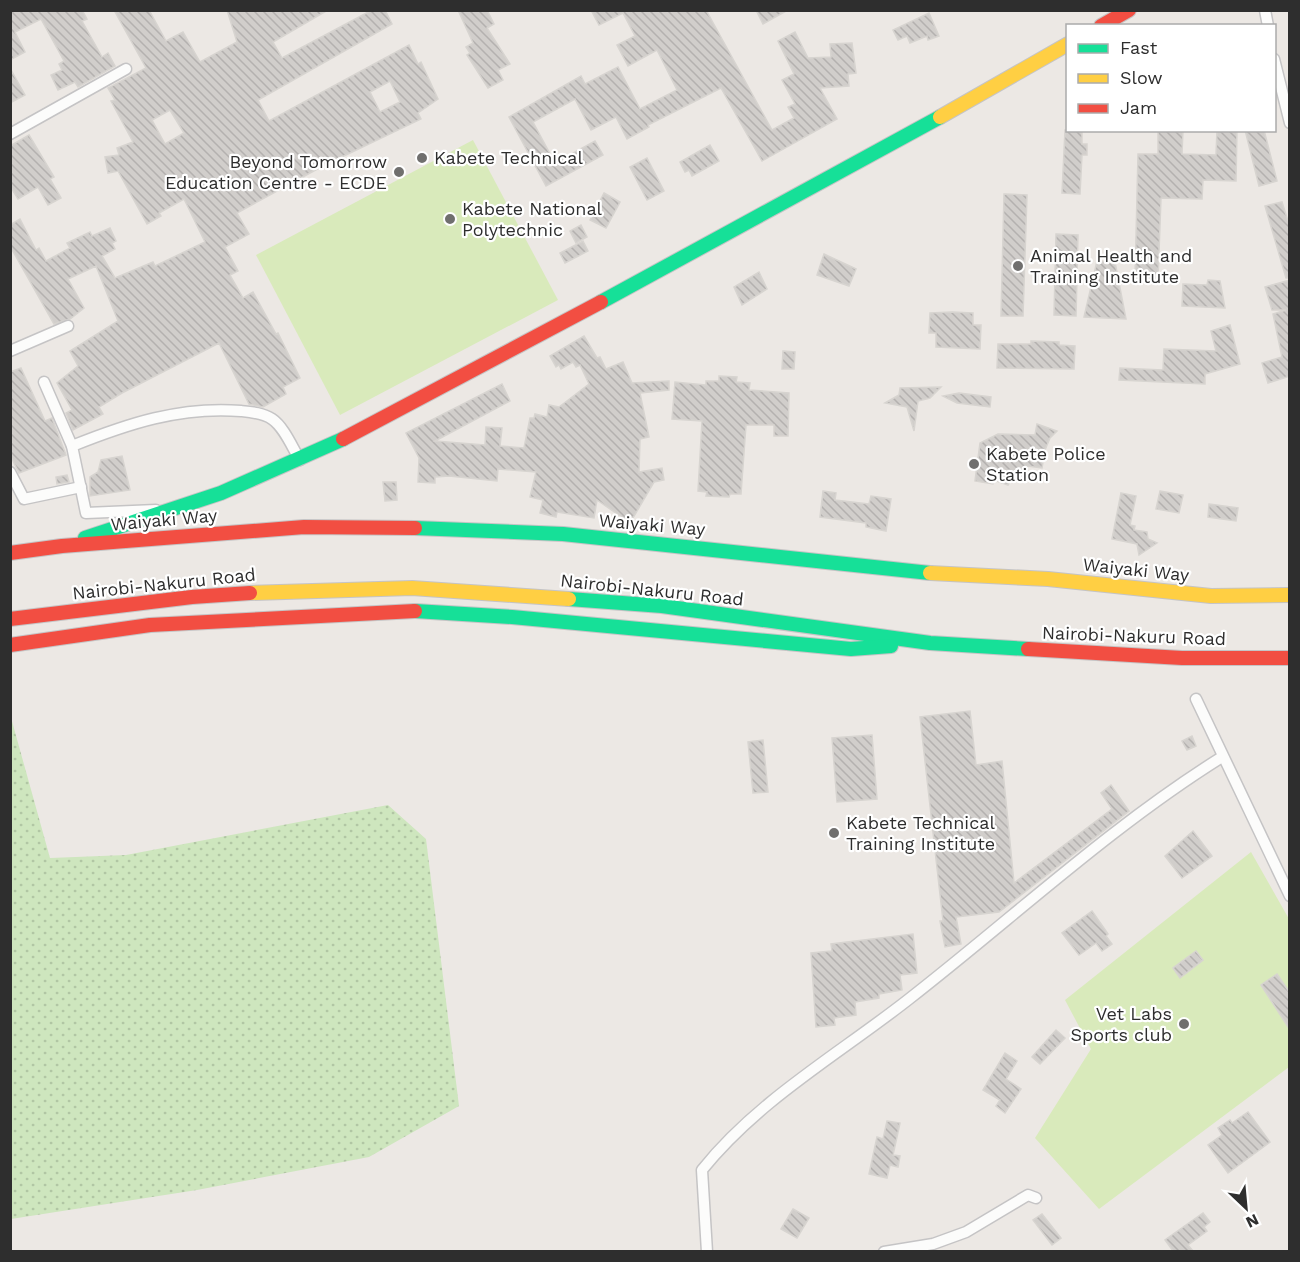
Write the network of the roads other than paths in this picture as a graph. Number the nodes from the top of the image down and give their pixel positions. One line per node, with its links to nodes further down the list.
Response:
1 (1129, 10): 2 (main road)
2 (1104, 24)
3 (1066, 45): 12 (main road)
4 (1276, 62): 6 (street)
5 (126, 69): 7 (street)
6 (1290, 123)
7 (10, 134)
8 (68, 326): 9 (street)
9 (10, 351)
10 (44, 382): 11 (street)
11 (72, 446): 12 (street); 14 (street)
12 (300, 460): 15 (main road)
13 (10, 472): 14 (street)
14 (81, 487): 15 (street)
15 (169, 510): 16 (main road)
16 (62, 546): 17 (main road, Waiyaki Way); 18 (main road, Waiyaki Way)
17 (10, 553)
18 (1290, 595)
19 (10, 619): 20 (main road, Nairobi-Nakuru Road)
20 (930, 643): 21 (main road); 22 (main road, Nairobi-Nakuru Road)
21 (10, 645)
22 (1290, 658)
23 (1196, 699): 24 (street)
24 (1222, 757): 25 (street); 27 (street)
25 (1290, 896)
26 (1036, 1198): 28 (street)
27 (707, 1251)
28 (884, 1251)

